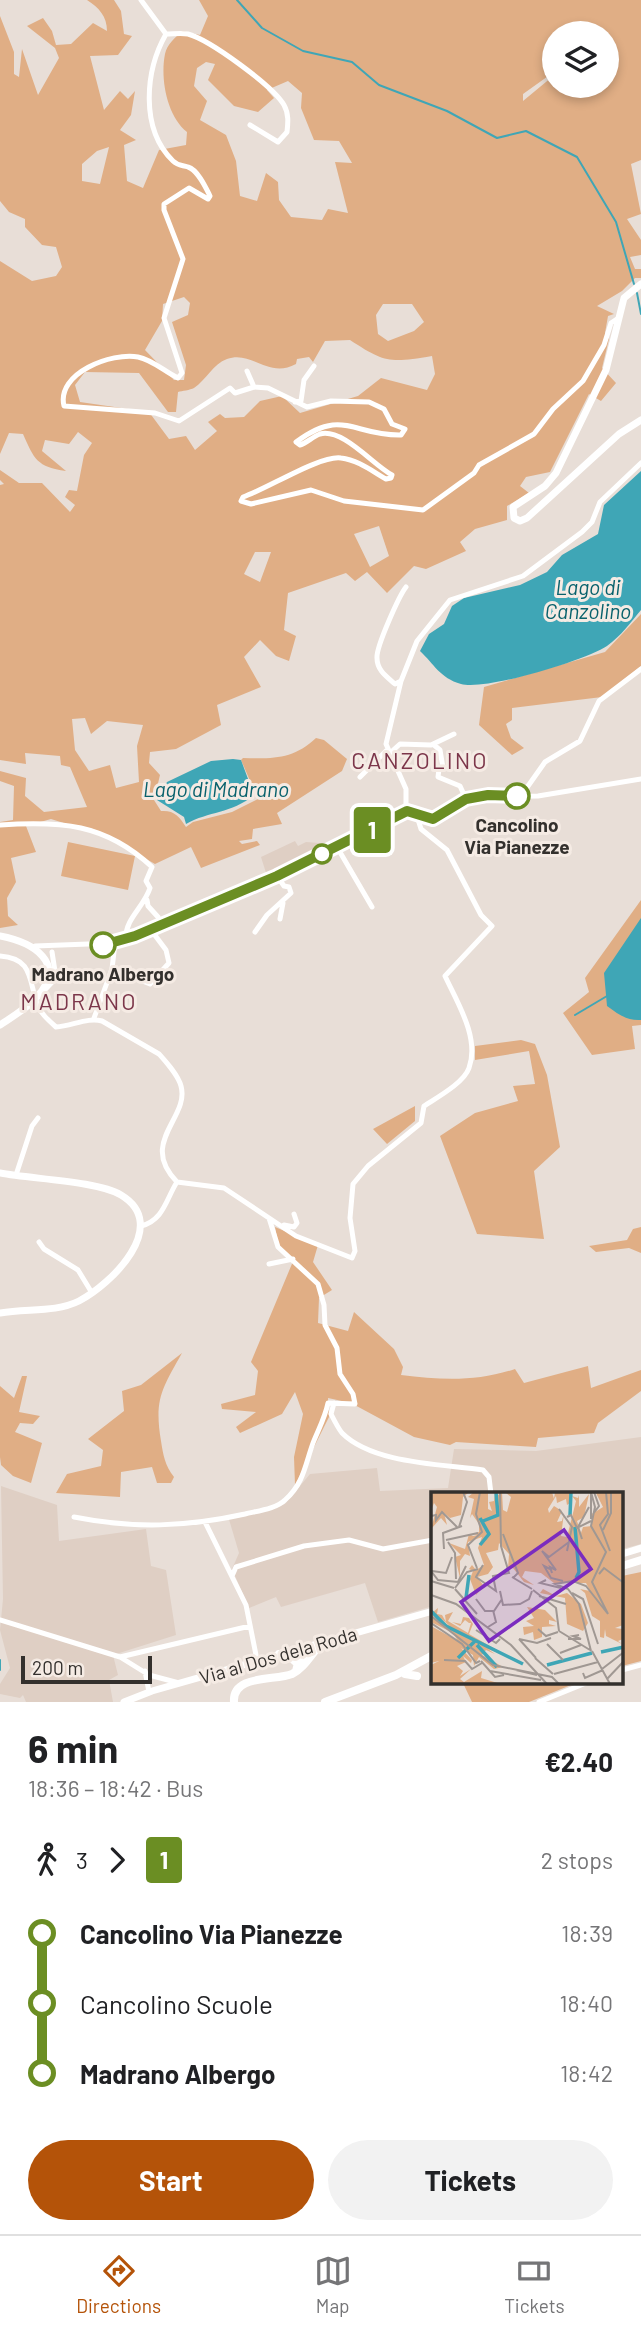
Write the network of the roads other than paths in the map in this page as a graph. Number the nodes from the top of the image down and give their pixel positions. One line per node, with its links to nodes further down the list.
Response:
1 (141, 0): 2 (street)
2 (166, 34): 3 (street); 8 (street)
3 (250, 125)
4 (637, 286): 5 (main road)
5 (617, 319): 9 (street); 10 (main road)
6 (314, 366): 9 (street)
7 (247, 371): 8 (street)
8 (254, 387): 9 (street)
9 (295, 402)
10 (641, 420)
11 (641, 463): 14 (street)
12 (406, 587): 14 (street)
13 (641, 668): 20 (street)
14 (398, 683): 17 (street)
15 (454, 734): 16 (street)
16 (434, 745): 17 (street); 21 (street)
17 (389, 751): 18 (street); 22 (street)
18 (360, 777)
19 (641, 779): 20 (street)
20 (521, 796): 21 (street)
21 (466, 799): 23 (street)
22 (407, 811): 23 (street); 25 (street)
23 (417, 816): 53 (street)
24 (0, 825): 27 (street)
25 (337, 847): 26 (street); 29 (street)
26 (277, 876): 28 (street); 31 (street)
27 (147, 900): 31 (street); 35 (street)
28 (283, 903): 30 (street); 33 (street)
29 (372, 907)
30 (280, 919)
31 (161, 921): 32 (street)
32 (151, 930): 35 (street); 42 (street)
33 (255, 932)
34 (0, 936): 37 (main road)
35 (125, 938): 36 (street)
36 (115, 943): 38 (street); 42 (street)
37 (35, 946): 38 (street); 41 (main road)
38 (58, 946): 39 (street)
39 (52, 952): 41 (street); 43 (street)
40 (0, 956): 43 (street)
41 (43, 956): 43 (main road)
42 (112, 969): 45 (street)
43 (37, 998): 45 (street); 47 (main road)
44 (106, 1014): 46 (street)
45 (94, 1018): 46 (street)
46 (102, 1021): 51 (street)
47 (0, 1025)
48 (38, 1118): 50 (street)
49 (0, 1173): 50 (main road)
50 (16, 1175): 54 (main road)
51 (177, 1182): 53 (street); 54 (street)
52 (294, 1214): 53 (street)
53 (269, 1218): 56 (street)
54 (141, 1226): 58 (main road)
55 (39, 1242): 58 (street)
56 (293, 1259): 57 (street); 60 (street)
57 (269, 1264)
58 (92, 1293): 59 (main road)
59 (0, 1313)
60 (334, 1403): 61 (street); 63 (street)
61 (491, 1492)
62 (75, 1517): 63 (street)
63 (205, 1522): 67 (street)
64 (431, 1540): 67 (street)
65 (641, 1548): 66 (main road)
66 (624, 1553)
67 (232, 1576): 70 (street)
68 (431, 1612): 71 (main road, Via al Dos dela Roda)
69 (0, 1620): 74 (street)
70 (250, 1626): 74 (street); 77 (street)
71 (323, 1642): 72 (main road, Via al Dos dela Roda); 79 (highway)
72 (302, 1648): 73 (main road, Via al Dos dela Roda); 79 (highway)
73 (279, 1654): 77 (main road, Via al Dos dela Roda); 79 (highway)
74 (120, 1657): 81 (street)
75 (431, 1658): 82 (highway)
76 (431, 1658): 89 (highway)
77 (257, 1660): 84 (main road, Via al Dos dela Roda)
78 (641, 1665): 80 (street)
79 (299, 1667): 88 (highway)
80 (624, 1669)
81 (145, 1671): 84 (street); 86 (street)
82 (405, 1674): 83 (highway); 90 (highway)
83 (417, 1676)
84 (179, 1683): 86 (main road, Via al Dos dela Roda)
85 (581, 1685): 91 (street)
86 (149, 1692): 87 (main road, Via al Dos dela Roda)
87 (124, 1702)
88 (234, 1702)
89 (325, 1702)
90 (334, 1702)
91 (539, 1702)

